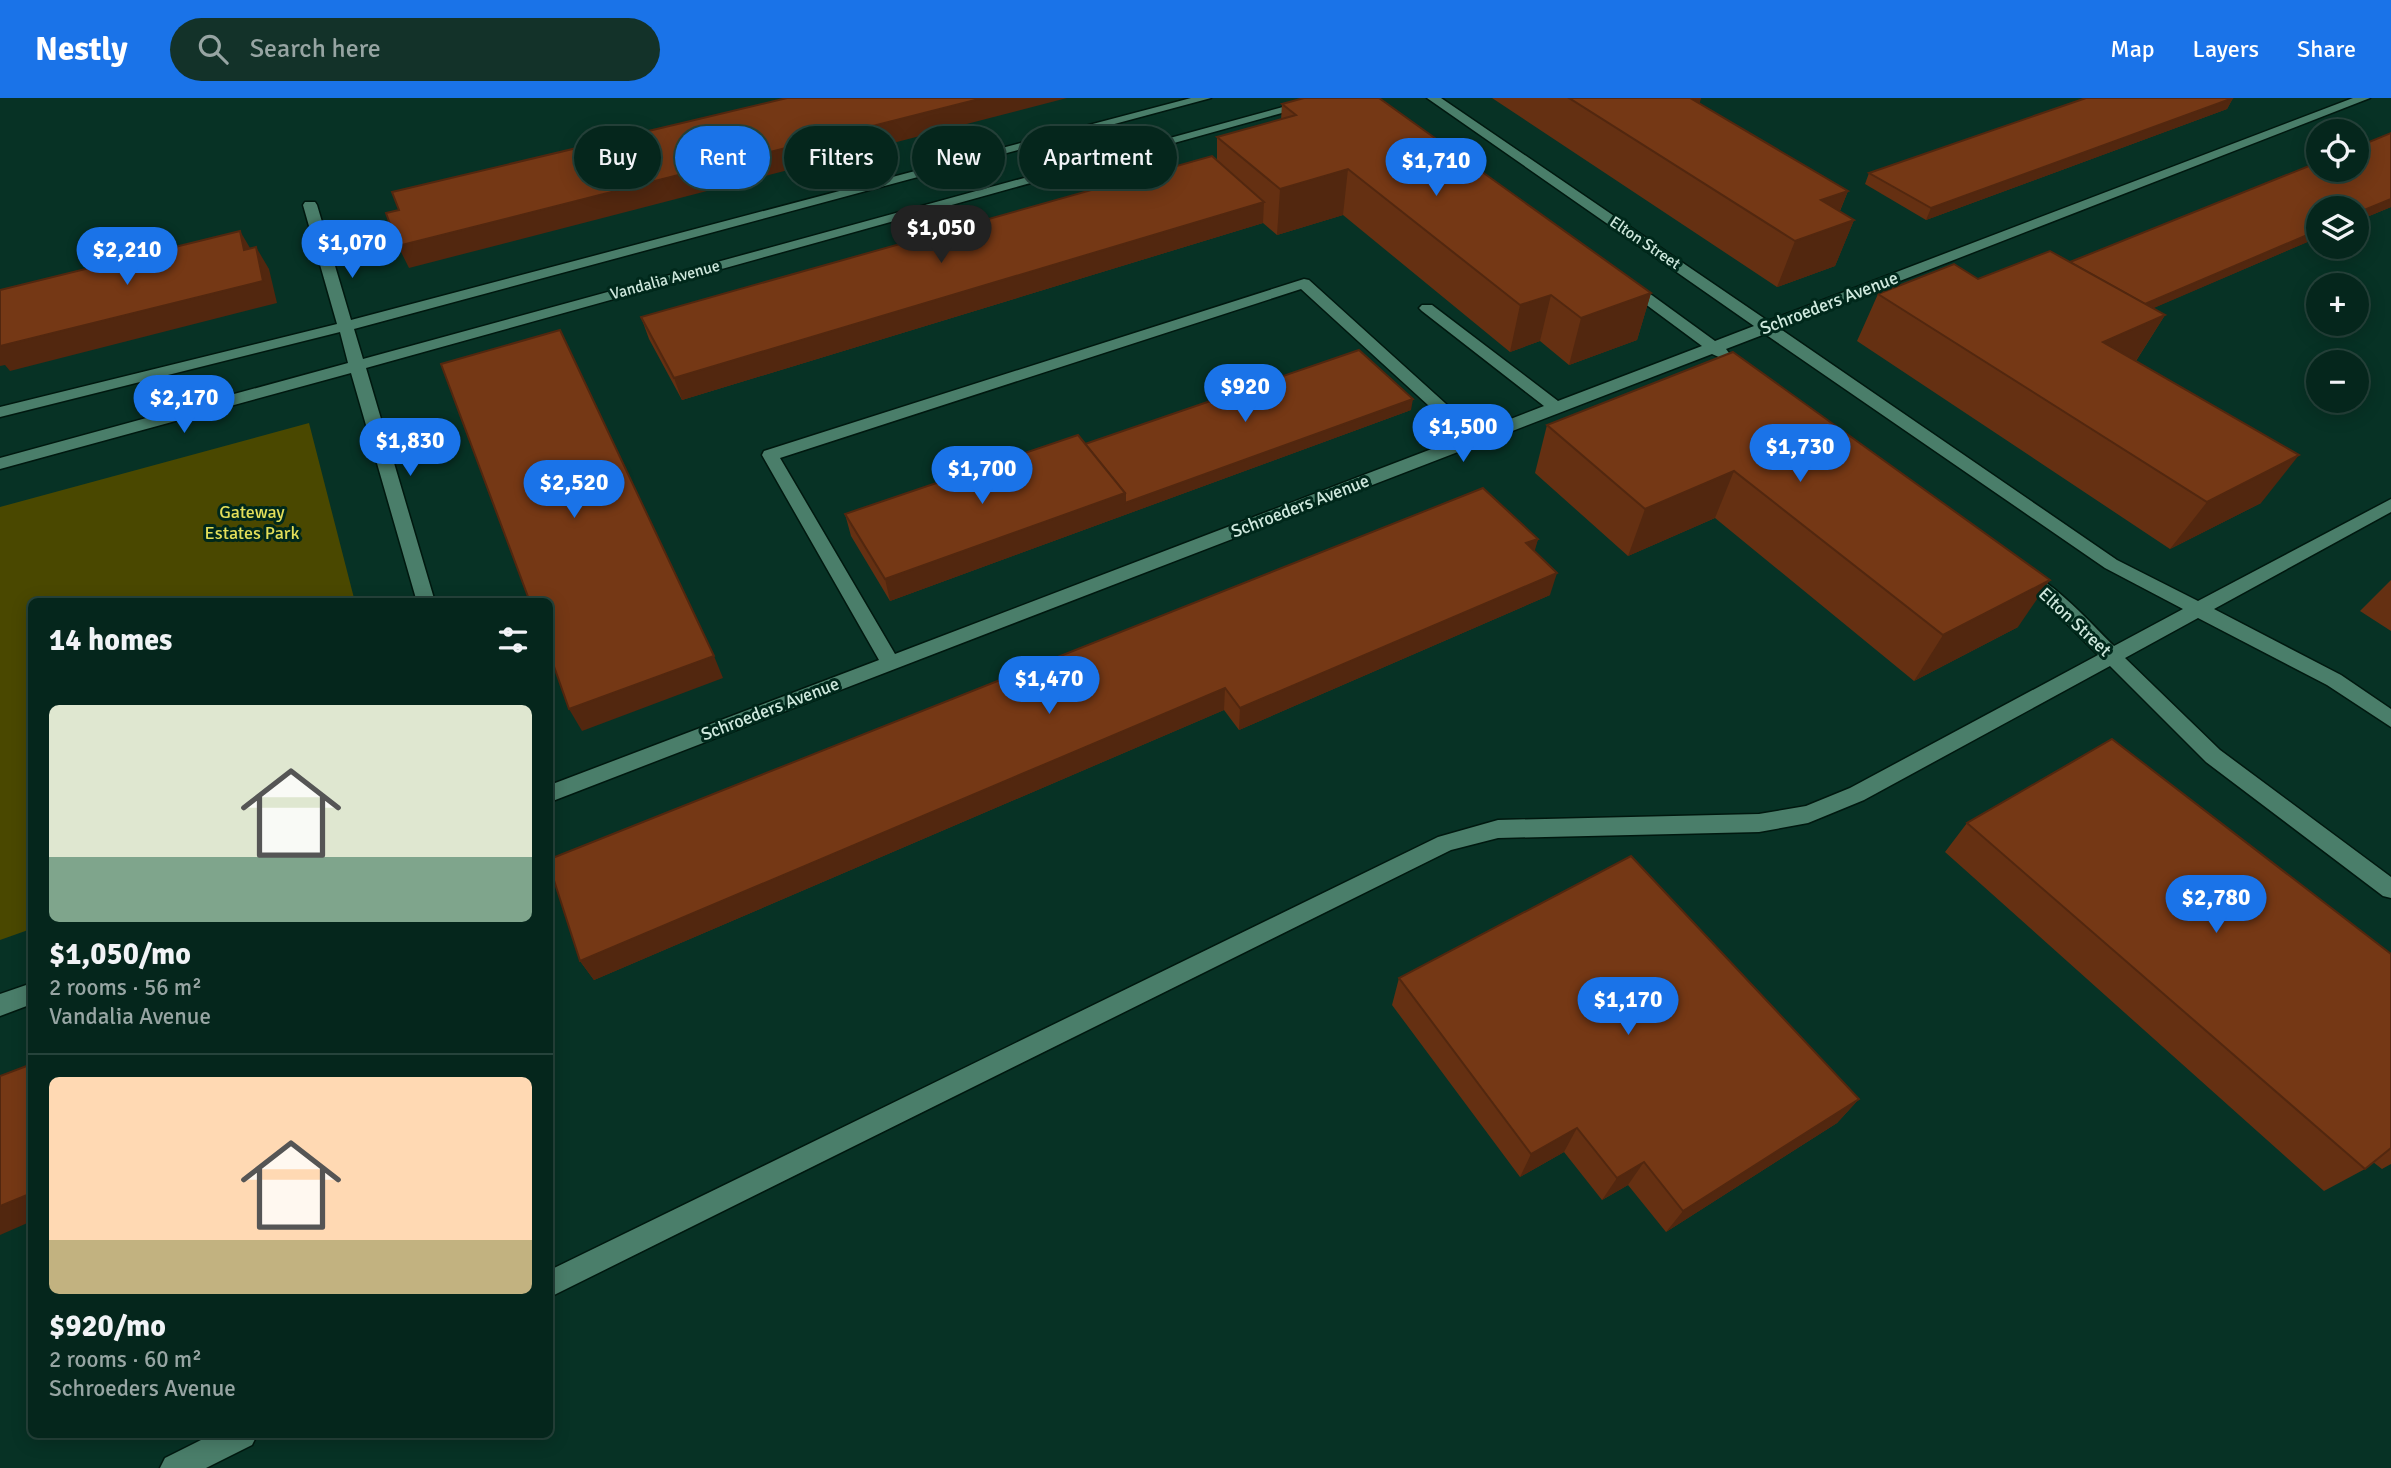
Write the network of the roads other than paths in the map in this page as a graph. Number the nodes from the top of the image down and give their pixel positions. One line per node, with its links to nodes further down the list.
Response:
1 (1205, 98): 8 (street)
2 (1330, 98): 12 (street, Vandalia Avenue)
3 (1433, 98): 9 (street, Elton Street)
4 (2364, 98): 9 (street, Schroeders Avenue)
5 (310, 205): 8 (street)
6 (1608, 271): 10 (street)
7 (1427, 308): 13 (street)
8 (346, 326): 12 (street); 14 (street)
9 (1767, 327): 10 (street, Schroeders Avenue); 20 (street, Elton Street)
10 (1713, 348): 11 (street); 13 (street, Schroeders Avenue)
11 (1733, 362)
12 (357, 365): 16 (street, Vandalia Avenue); 19 (street)
13 (1557, 408): 15 (street, Schroeders Avenue)
14 (0, 412)
15 (1475, 439): 22 (street, Schroeders Avenue); 22 (street)
16 (0, 464)
17 (2391, 505): 20 (street)
18 (2007, 564): 21 (street, Elton Street)
19 (425, 598)
20 (2200, 609): 21 (street); 23 (street, Elton Street)
21 (2113, 656): 25 (street, Elton Street); 28 (street)
22 (891, 663): 24 (street, Schroeders Avenue)
23 (2391, 719)
24 (553, 793)
25 (2391, 888)
26 (28, 994): 27 (street)
27 (0, 1005)
28 (553, 1283)
29 (236, 1438): 30 (street)
30 (175, 1468)

